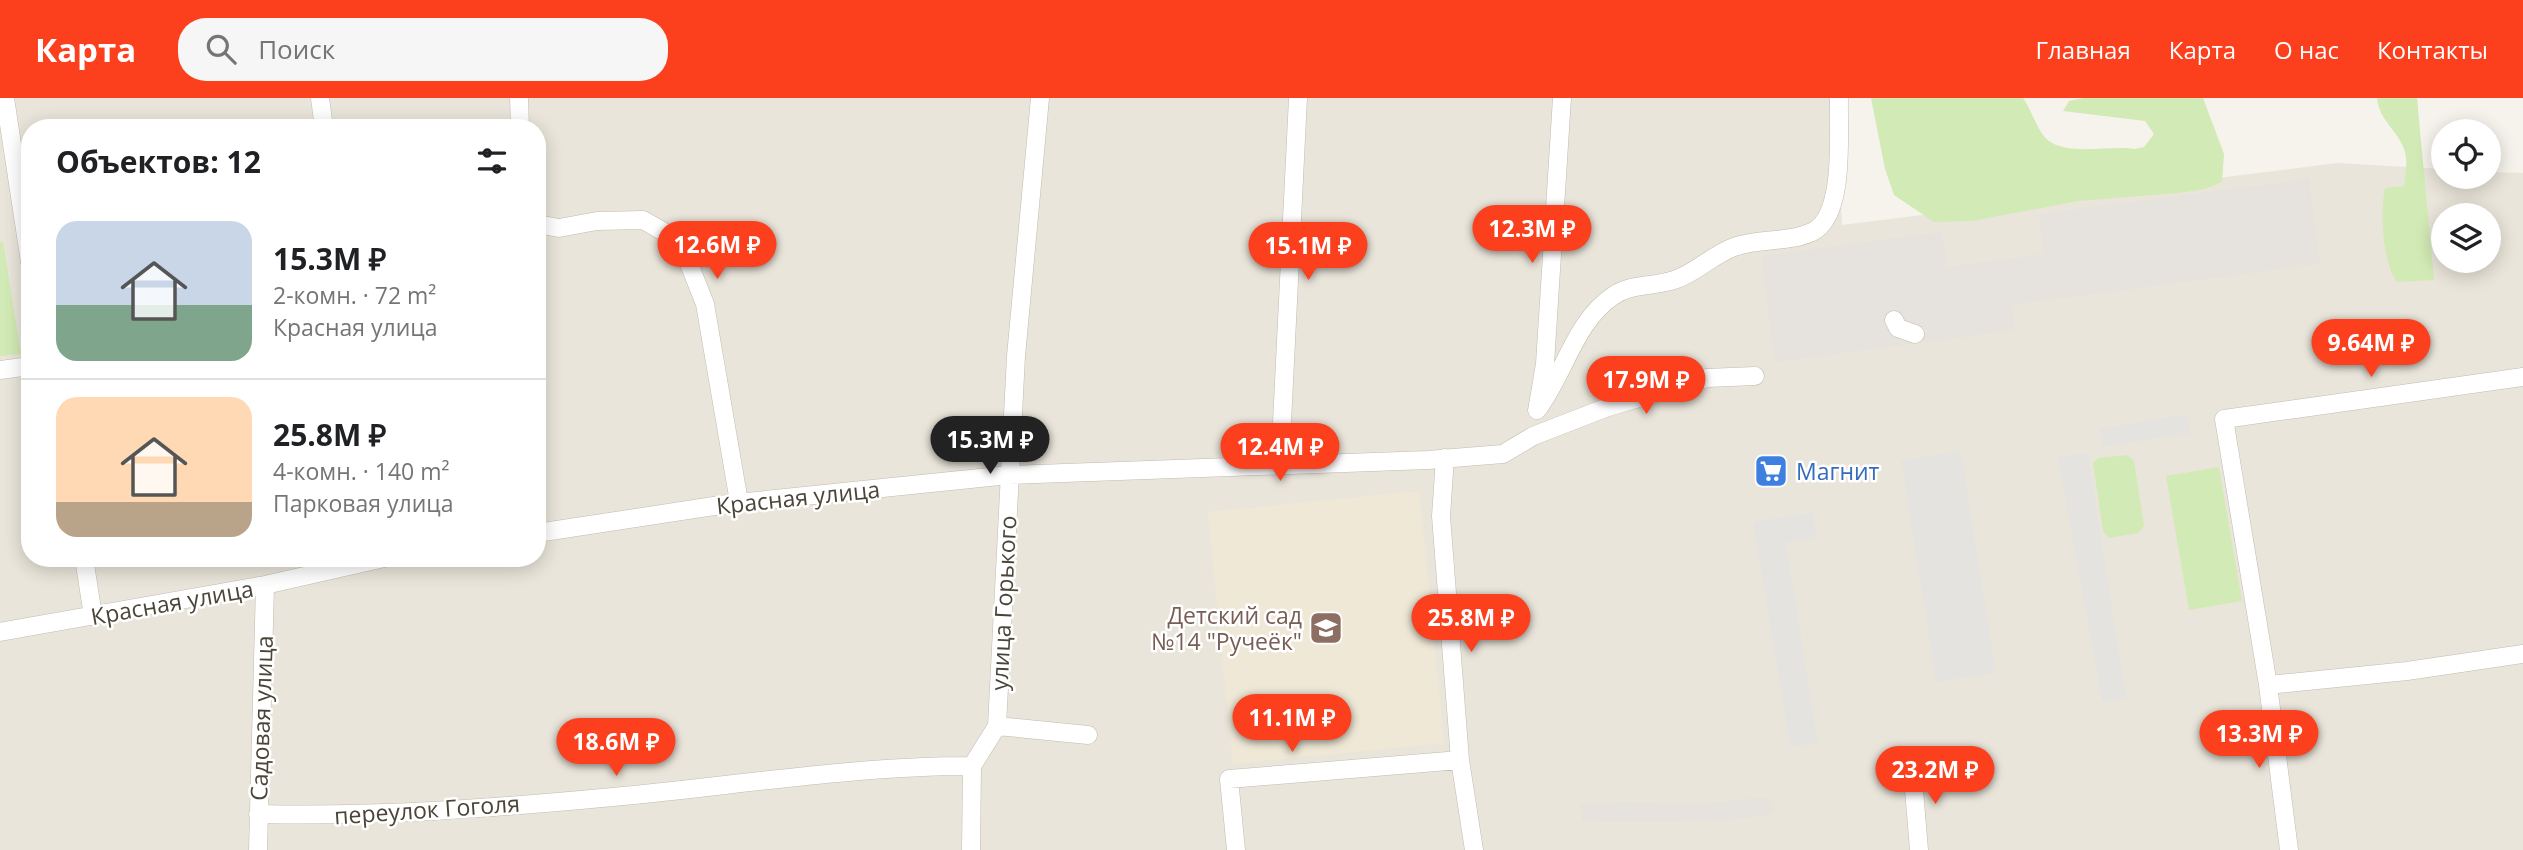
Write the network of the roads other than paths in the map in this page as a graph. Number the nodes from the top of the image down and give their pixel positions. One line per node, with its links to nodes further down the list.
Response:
1 (5, 98): 10 (street)
2 (320, 98): 8 (street)
3 (519, 98): 9 (street)
4 (1040, 98): 22 (street, улица Горького)
5 (1298, 98): 21 (street)
6 (1562, 98): 18 (street)
7 (1839, 98): 18 (street)
8 (323, 119)
9 (520, 119)
10 (21, 203)
11 (546, 226): 23 (street)
12 (1894, 320): 13 (street)
13 (1915, 334)
14 (21, 367): 15 (street)
15 (0, 370)
16 (1755, 376): 19 (street, Красная улица)
17 (2523, 377): 31 (street)
18 (1537, 410): 19 (street)
19 (1533, 436): 20 (street, Красная улица)
20 (1445, 458): 21 (street, Красная улица); 34 (street)
21 (1280, 463): 22 (street, Красная улица)
22 (1009, 475): 23 (street, Красная улица); 32 (street, улица Горького)
23 (739, 502): 24 (street, Красная улица)
24 (546, 532)
25 (85, 567): 28 (street)
26 (333, 567): 27 (street, Красная улица)
27 (265, 585): 28 (street, Красная улица); 37 (street, Садовая улица)
28 (93, 616): 29 (street, Красная улица)
29 (0, 632)
30 (2523, 653): 31 (street)
31 (2268, 685): 43 (street)
32 (997, 726): 33 (street); 35 (street, улица Горького)
33 (1088, 735)
34 (1460, 760): 40 (street); 41 (street)
35 (972, 766): 37 (street, переулок Гоголя); 39 (street)
36 (1912, 766): 42 (street)
37 (258, 814): 38 (street, Садовая улица)
38 (258, 850)
39 (971, 850)
40 (1236, 850)
41 (1474, 850)
42 (1919, 850)
43 (2289, 850)

